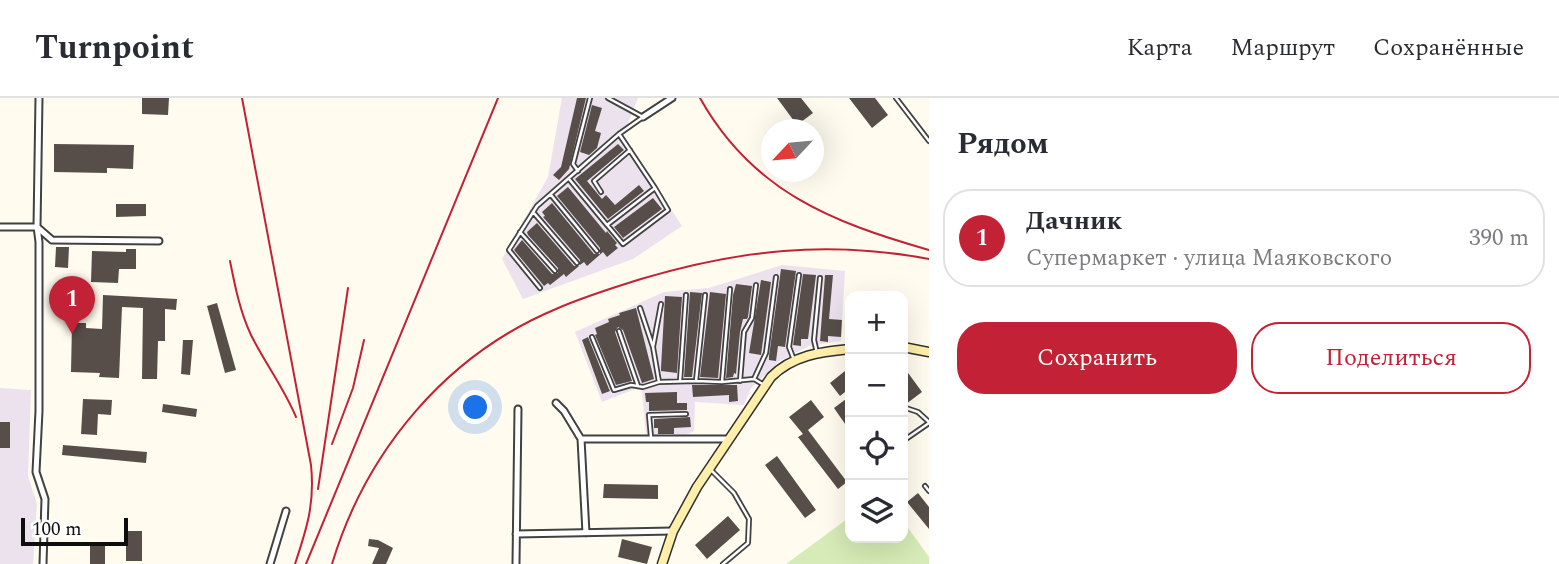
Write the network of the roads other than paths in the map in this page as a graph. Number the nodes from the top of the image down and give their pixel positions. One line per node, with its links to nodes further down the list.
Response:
1 (39, 98): 20 (street)
2 (590, 98): 12 (lane)
3 (608, 98): 7 (lane)
4 (622, 98): 7 (lane)
5 (671, 98): 8 (street)
6 (895, 98): 10 (lane)
7 (620, 104): 8 (lane)
8 (643, 117): 9 (lane)
9 (619, 134): 11 (lane); 12 (lane)
10 (929, 141)
11 (629, 150): 14 (lane); 15 (lane)
12 (578, 171): 13 (lane)
13 (569, 178): 16 (lane); 18 (lane)
14 (655, 188): 18 (lane); 18 (lane)
15 (601, 192)
16 (551, 195): 17 (lane); 23 (lane)
17 (533, 212): 21 (lane); 24 (lane)
18 (607, 225)
19 (0, 227): 20 (street)
20 (37, 227): 22 (street); 68 (street)
21 (520, 232): 25 (lane); 30 (lane)
22 (159, 242)
23 (597, 251)
24 (577, 263)
25 (555, 271)
26 (799, 275): 43 (lane)
27 (776, 277): 44 (lane)
28 (820, 278): 42 (lane)
29 (756, 285): 47 (lane)
30 (540, 288)
31 (730, 289): 49 (lane)
32 (686, 295): 45 (lane)
33 (705, 295): 46 (lane)
34 (660, 304): 38 (lane)
35 (640, 308): 38 (lane)
36 (619, 331): 51 (lane)
37 (592, 337): 51 (lane)
38 (653, 347): 48 (lane)
39 (908, 348): 41 (street)
40 (845, 350): 42 (street)
41 (929, 352)
42 (817, 353): 43 (street)
43 (794, 360): 50 (street)
44 (754, 379): 47 (lane); 50 (lane)
45 (680, 381): 46 (lane); 48 (lane)
46 (696, 381): 49 (lane)
47 (740, 381): 49 (lane)
48 (659, 382): 51 (lane)
49 (722, 382)
50 (764, 385): 59 (street)
51 (638, 386)
52 (556, 403): 58 (street)
53 (518, 409): 67 (street)
54 (908, 409): 56 (lane)
55 (686, 414): 60 (lane)
56 (929, 423): 57 (lane)
57 (908, 438)
58 (581, 439): 60 (street); 66 (street)
59 (728, 439): 60 (street); 61 (street)
60 (651, 440)
61 (709, 468): 65 (street); 72 (lane)
62 (925, 486): 63 (lane)
63 (929, 491)
64 (286, 511): 69 (street)
65 (673, 531): 66 (street); 71 (street)
66 (586, 533): 67 (street)
67 (516, 534): 70 (street)
68 (43, 564)
69 (270, 564)
70 (516, 564)
71 (662, 564)
72 (723, 564)

